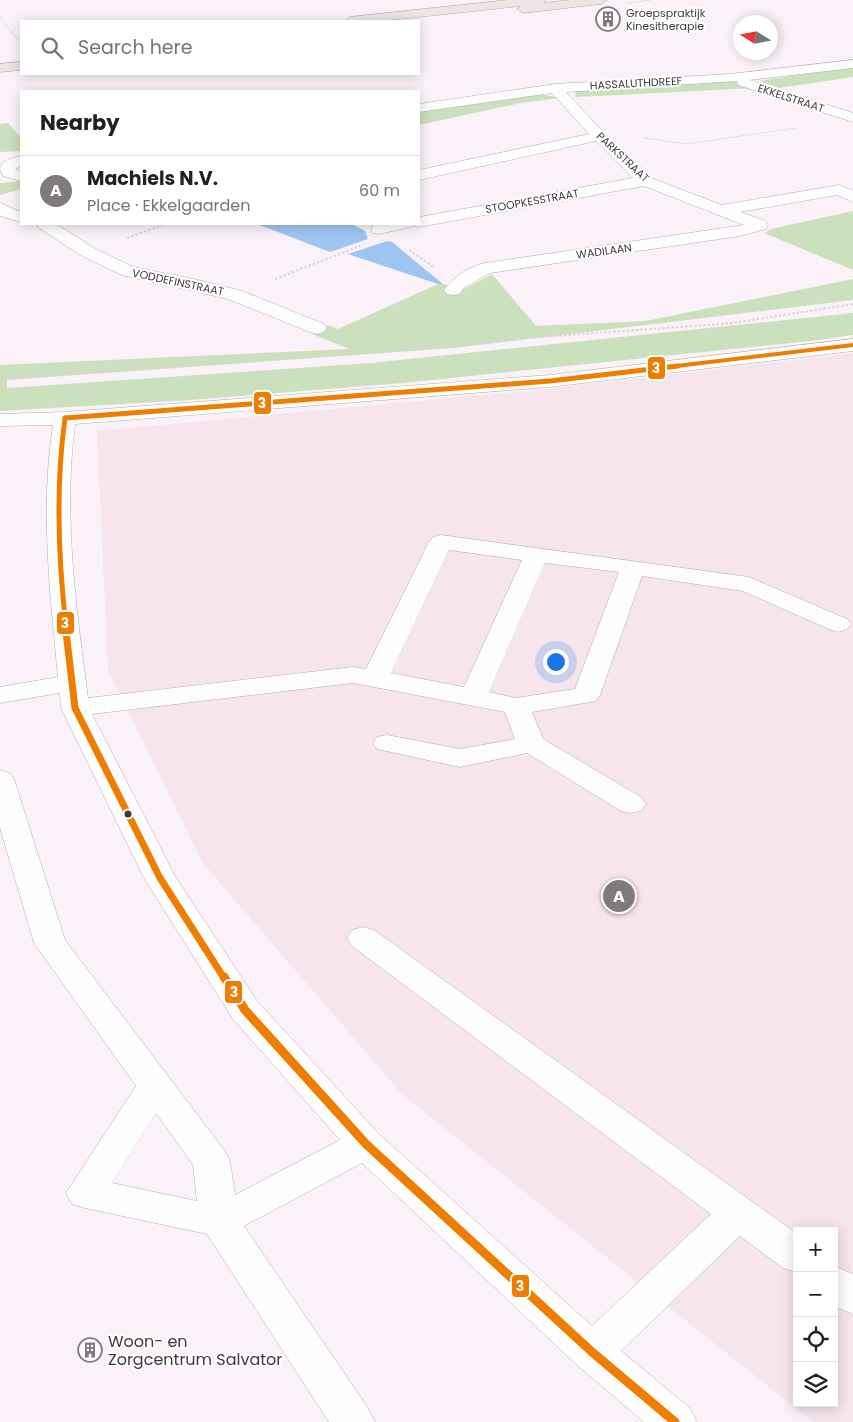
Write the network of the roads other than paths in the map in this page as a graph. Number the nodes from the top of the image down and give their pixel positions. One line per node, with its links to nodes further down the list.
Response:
1 (541, 0): 3 (main road)
2 (601, 0): 4 (main road)
3 (359, 20)
4 (420, 20)
5 (20, 57): 6 (main road)
6 (0, 60)
7 (853, 64): 10 (street, HASSALUTHDREEF)
8 (20, 66): 9 (main road)
9 (0, 68)
10 (730, 78): 11 (street, HASSALUTHDREEF); 13 (street, EKKELSTRAAT)
11 (555, 88): 12 (street, HASSALUTHDREEF); 14 (street, PARKSTRAAT)
12 (420, 108)
13 (853, 118)
14 (599, 136): 15 (street); 16 (street, PARKSTRAAT)
15 (420, 175)
16 (645, 181): 19 (street, PARKSTRAAT); 21 (street, STOOPKESSTRAAT)
17 (853, 197): 19 (street)
18 (0, 208): 20 (street)
19 (718, 211): 24 (street, PARKSTRAAT)
20 (20, 217)
21 (420, 222)
22 (47, 225): 27 (street, VODDEFINSTRAAT)
23 (401, 225): 25 (street)
24 (760, 225): 26 (street, WADILAAN)
25 (379, 229)
26 (455, 287)
27 (317, 328)
28 (853, 345): 29 (street)
29 (65, 418): 30 (street); 36 (street)
30 (0, 420)
31 (537, 554): 32 (street); 34 (street); 37 (street)
32 (633, 567): 33 (street); 38 (street)
33 (838, 624)
34 (375, 678): 36 (street); 37 (street)
35 (0, 695): 36 (street)
36 (74, 696): 45 (street)
37 (473, 697): 38 (street)
38 (516, 706): 40 (street)
39 (387, 743): 40 (street)
40 (531, 744): 42 (street)
41 (0, 779): 44 (street)
42 (631, 804)
43 (363, 938): 46 (street)
44 (155, 1085): 47 (street); 47 (street)
45 (366, 1144): 47 (street); 51 (street)
46 (738, 1213): 48 (street); 51 (street)
47 (219, 1221): 52 (street)
48 (793, 1253)
49 (838, 1286): 50 (street)
50 (853, 1297)
51 (592, 1352): 53 (street)
52 (353, 1422)
53 (675, 1422)

